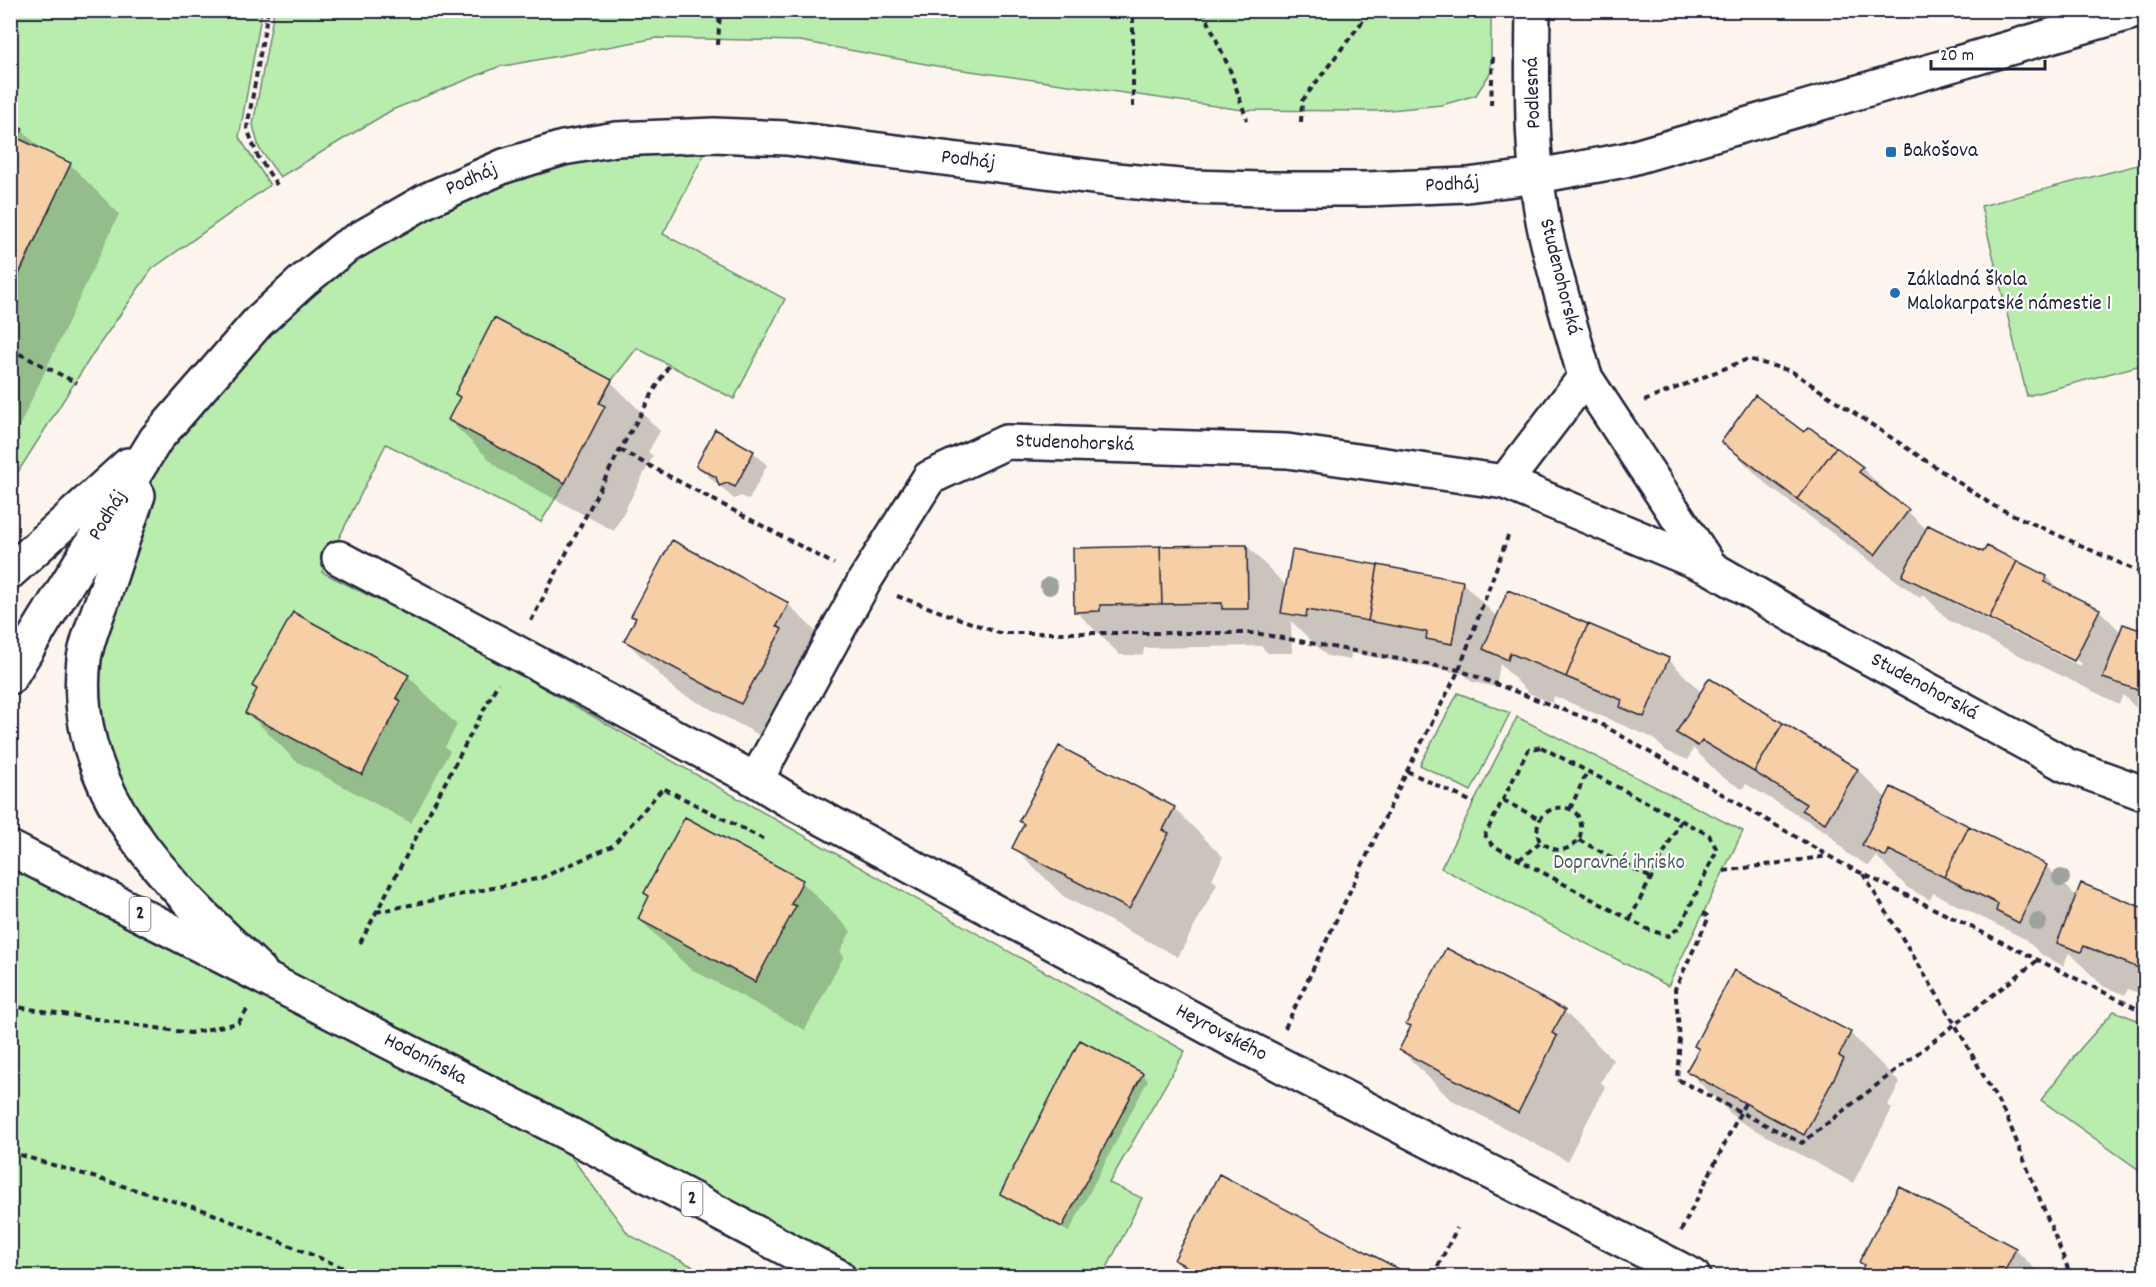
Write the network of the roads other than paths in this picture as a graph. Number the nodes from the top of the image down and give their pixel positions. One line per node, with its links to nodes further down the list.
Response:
1 (1533, 10): 3 (street, Podlesná)
2 (2140, 10): 3 (street, Podháj)
3 (1538, 176): 4 (street, Studenohorská); 5 (street, Podháj)
4 (1585, 377): 6 (street); 8 (street, Studenohorská)
5 (156, 439): 9 (street); 10 (street, Podháj); 14 (street)
6 (1505, 482): 8 (street, Studenohorská); 11 (street, Studenohorská)
7 (339, 558): 11 (street, Heyrovského)
8 (1711, 568): 12 (street, Studenohorská)
9 (10, 572)
10 (10, 677)
11 (756, 780): 16 (street, Heyrovského)
12 (2145, 794)
13 (10, 848): 14 (street, Hodonínska / 2)
14 (270, 981): 15 (street, Hodonínska / 2)
15 (838, 1276)
16 (1693, 1276)

